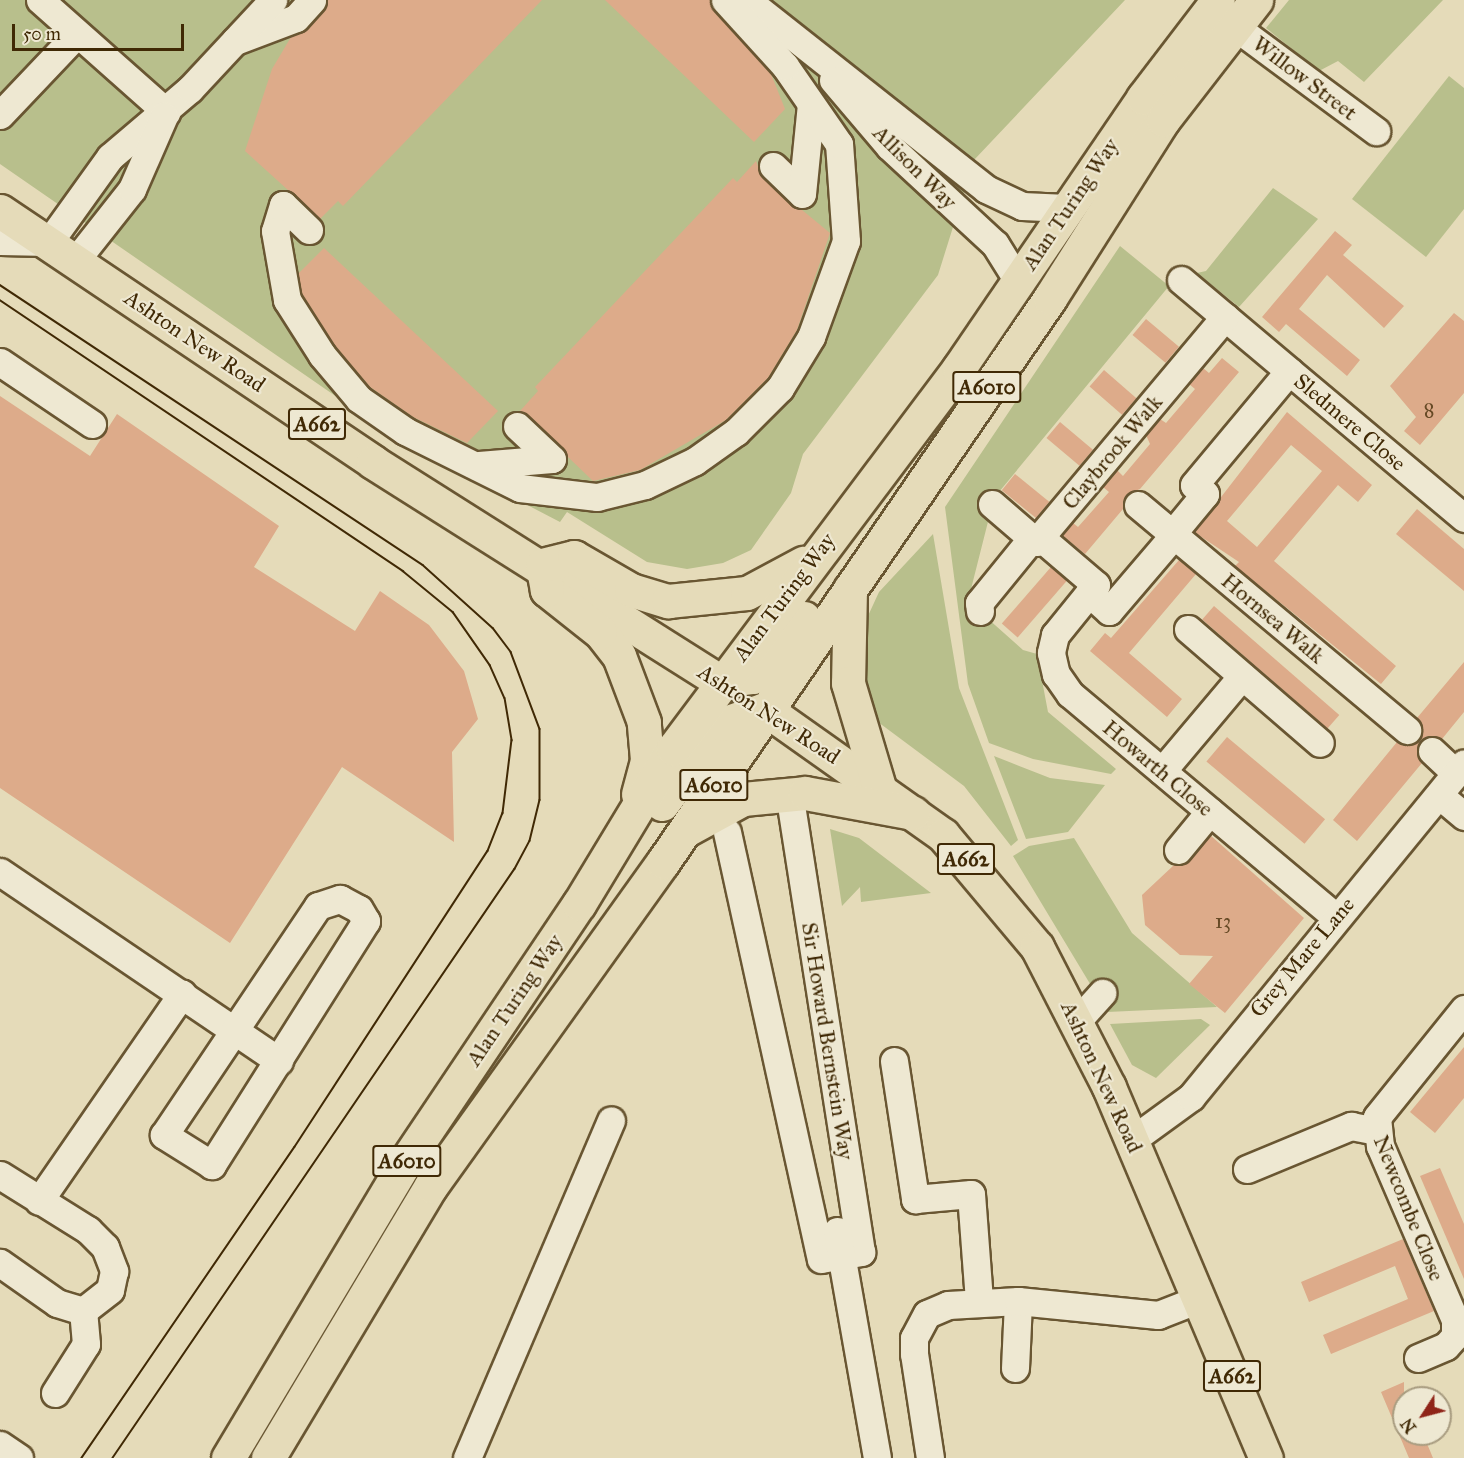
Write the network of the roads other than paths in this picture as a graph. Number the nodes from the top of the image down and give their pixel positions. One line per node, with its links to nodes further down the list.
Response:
1 (40, 0): 7 (street)
2 (273, 0): 8 (street)
3 (312, 0): 8 (street)
4 (1256, 0): 6 (main road, Alan Turing Way / A6010)
5 (743, 1): 9 (street, Allison Way); 10 (street)
6 (1226, 13): 13 (street, Willow Street); 15 (main road, Alan Turing Way / A6010); 26 (main road, Alan Turing Way / A6010)
7 (76, 34): 11 (street); 12 (street)
8 (234, 41): 11 (street)
9 (811, 54): 15 (street, Allison Way); 22 (street, Allison Way)
10 (811, 104): 14 (street); 29 (street)
11 (166, 112): 19 (street); 20 (street)
12 (0, 115)
13 (1376, 131)
14 (773, 166)
15 (1068, 208): 22 (main road, Alan Turing Way / A6010)
16 (0, 211): 19 (main road, Ashton New Road / A662)
17 (309, 230): 29 (street)
18 (0, 242): 19 (street)
19 (49, 242): 20 (main road, Ashton New Road / A662)
20 (76, 260): 36 (main road, Ashton New Road / A662)
21 (1181, 280): 23 (street)
22 (1018, 281): 35 (main road, Alan Turing Way / A6010)
23 (1225, 317): 25 (street); 34 (street, Claybrook Walk)
24 (0, 362): 27 (street)
25 (1289, 371): 32 (street, Sledmere Close); 33 (street, Sledmere Close)
26 (975, 405): 37 (main road, Alan Turing Way / A6010); 42 (main road)
27 (92, 424)
28 (517, 426): 29 (street)
29 (479, 465)
30 (992, 504): 34 (street)
31 (1138, 505): 33 (street, Hornsea Walk)
32 (1464, 518)
33 (1173, 534): 38 (street, Sledmere Close); 44 (street, Hornsea Walk)
34 (1037, 538): 38 (street); 39 (street, Claybrook Walk)
35 (814, 556): 36 (main road); 42 (main road, Alan Turing Way / A6010)
36 (542, 565): 42 (main road, Ashton New Road / A662); 54 (main road)
37 (850, 587): 43 (main road, Alan Turing Way / A6010); 49 (main road)
38 (1089, 593): 48 (street, Howarth Close)
39 (980, 611)
40 (1188, 629): 41 (street)
41 (1242, 676): 45 (street); 48 (street)
42 (719, 681): 43 (main road, Ashton New Road); 54 (main road, Alan Turing Way / A6010)
43 (765, 708): 49 (main road, Ashton New Road / A662); 56 (main road, Alan Turing Way / A6010); 60 (main road)
44 (1407, 730)
45 (1320, 742)
46 (1432, 751): 47 (street)
47 (1460, 768): 50 (street, Grey Mare Lane)
48 (1162, 771): 52 (street, Howarth Close)
49 (879, 787): 53 (main road, Ashton New Road / A662)
50 (1438, 795): 55 (street); 61 (street, Grey Mare Lane)
51 (792, 810): 75 (street, Sir Howard Bernstein Way)
52 (1210, 811): 58 (street); 61 (street, Howarth Close)
53 (913, 813): 56 (main road); 65 (main road, Ashton New Road / A662)
54 (634, 814): 60 (main road, Alan Turing Way / A6010)
55 (1464, 816)
56 (684, 831): 87 (main road, Alan Turing Way / A6010)
57 (727, 832): 75 (street, Sir Howard Bernstein Way)
58 (1178, 850)
59 (0, 872): 63 (street)
60 (579, 904): 86 (main road, Alan Turing Way / A6010)
61 (1336, 917): 71 (street, Grey Mare Lane)
62 (1102, 993): 65 (street)
63 (182, 994): 66 (street); 74 (street)
64 (1464, 1009): 70 (street, Newcombe Close)
65 (1077, 1021): 71 (main road, Ashton New Road / A662)
66 (234, 1032): 67 (street); 67 (street); 67 (street)
67 (279, 1061)
68 (894, 1061): 78 (street)
69 (611, 1120): 88 (street)
70 (1376, 1131): 72 (street); 81 (street, Newcombe Close)
71 (1132, 1140): 77 (main road, Ashton New Road / A662)
72 (1247, 1169)
73 (0, 1175): 74 (street)
74 (39, 1201): 80 (street)
75 (839, 1243): 89 (street)
76 (0, 1263): 80 (street)
77 (1199, 1299): 79 (street); 91 (main road, Ashton New Road / A662)
78 (979, 1301): 79 (street); 90 (street)
79 (1018, 1301): 82 (street)
80 (83, 1311): 83 (street)
81 (1426, 1355)
82 (1015, 1368)
83 (55, 1393)
84 (0, 1445): 85 (street)
85 (20, 1458)
86 (228, 1458)
87 (268, 1458)
88 (467, 1458)
89 (877, 1458)
90 (930, 1458)
91 (1266, 1458)

